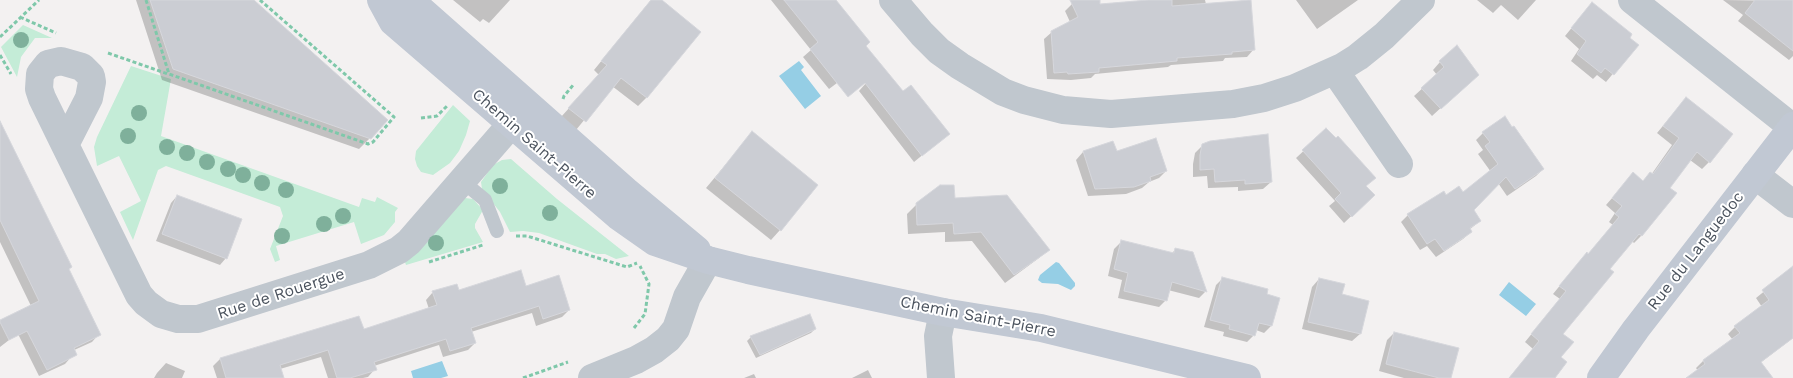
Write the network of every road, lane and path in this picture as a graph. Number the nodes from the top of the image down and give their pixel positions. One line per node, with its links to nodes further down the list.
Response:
1 (39, 0): 9 (path)
2 (146, 0): 12 (path)
3 (260, 0): 12 (path)
4 (381, 0): 18 (main road, Chemin Saint-Pierre)
5 (410, 0): 16 (main road, Chemin Saint-Pierre)
6 (893, 0): 11 (street)
7 (1421, 0): 11 (street)
8 (1632, 0): 19 (street)
9 (0, 37)
10 (104, 52): 12 (path)
11 (1335, 71): 21 (street)
12 (169, 74)
13 (574, 84): 14 (path)
14 (563, 102)
15 (450, 104): 17 (path)
16 (528, 104): 18 (street, Rue de Rouergue); 26 (main road, Chemin Saint-Pierre)
17 (421, 118)
18 (512, 125): 23 (street, Rue de Rouergue); 26 (main road, Chemin Saint-Pierre)
19 (1792, 126): 22 (main road, Rue du Languedoc)
20 (65, 145): 23 (street, Rue de Rouergue)
21 (1399, 164)
22 (1755, 175): 24 (street); 35 (main road, Rue du Languedoc)
23 (462, 181): 25 (lane)
24 (1793, 204)
25 (498, 236): 27 (path); 29 (path)
26 (708, 260): 28 (main road, Chemin Saint-Pierre); 30 (street)
27 (428, 262)
28 (943, 312): 31 (main road, Chemin Saint-Pierre); 33 (street)
29 (634, 329)
30 (584, 369): 32 (path)
31 (1209, 373): 34 (main road, Chemin Saint-Pierre)
32 (524, 378)
33 (941, 378)
34 (1247, 378)
35 (1601, 378)

